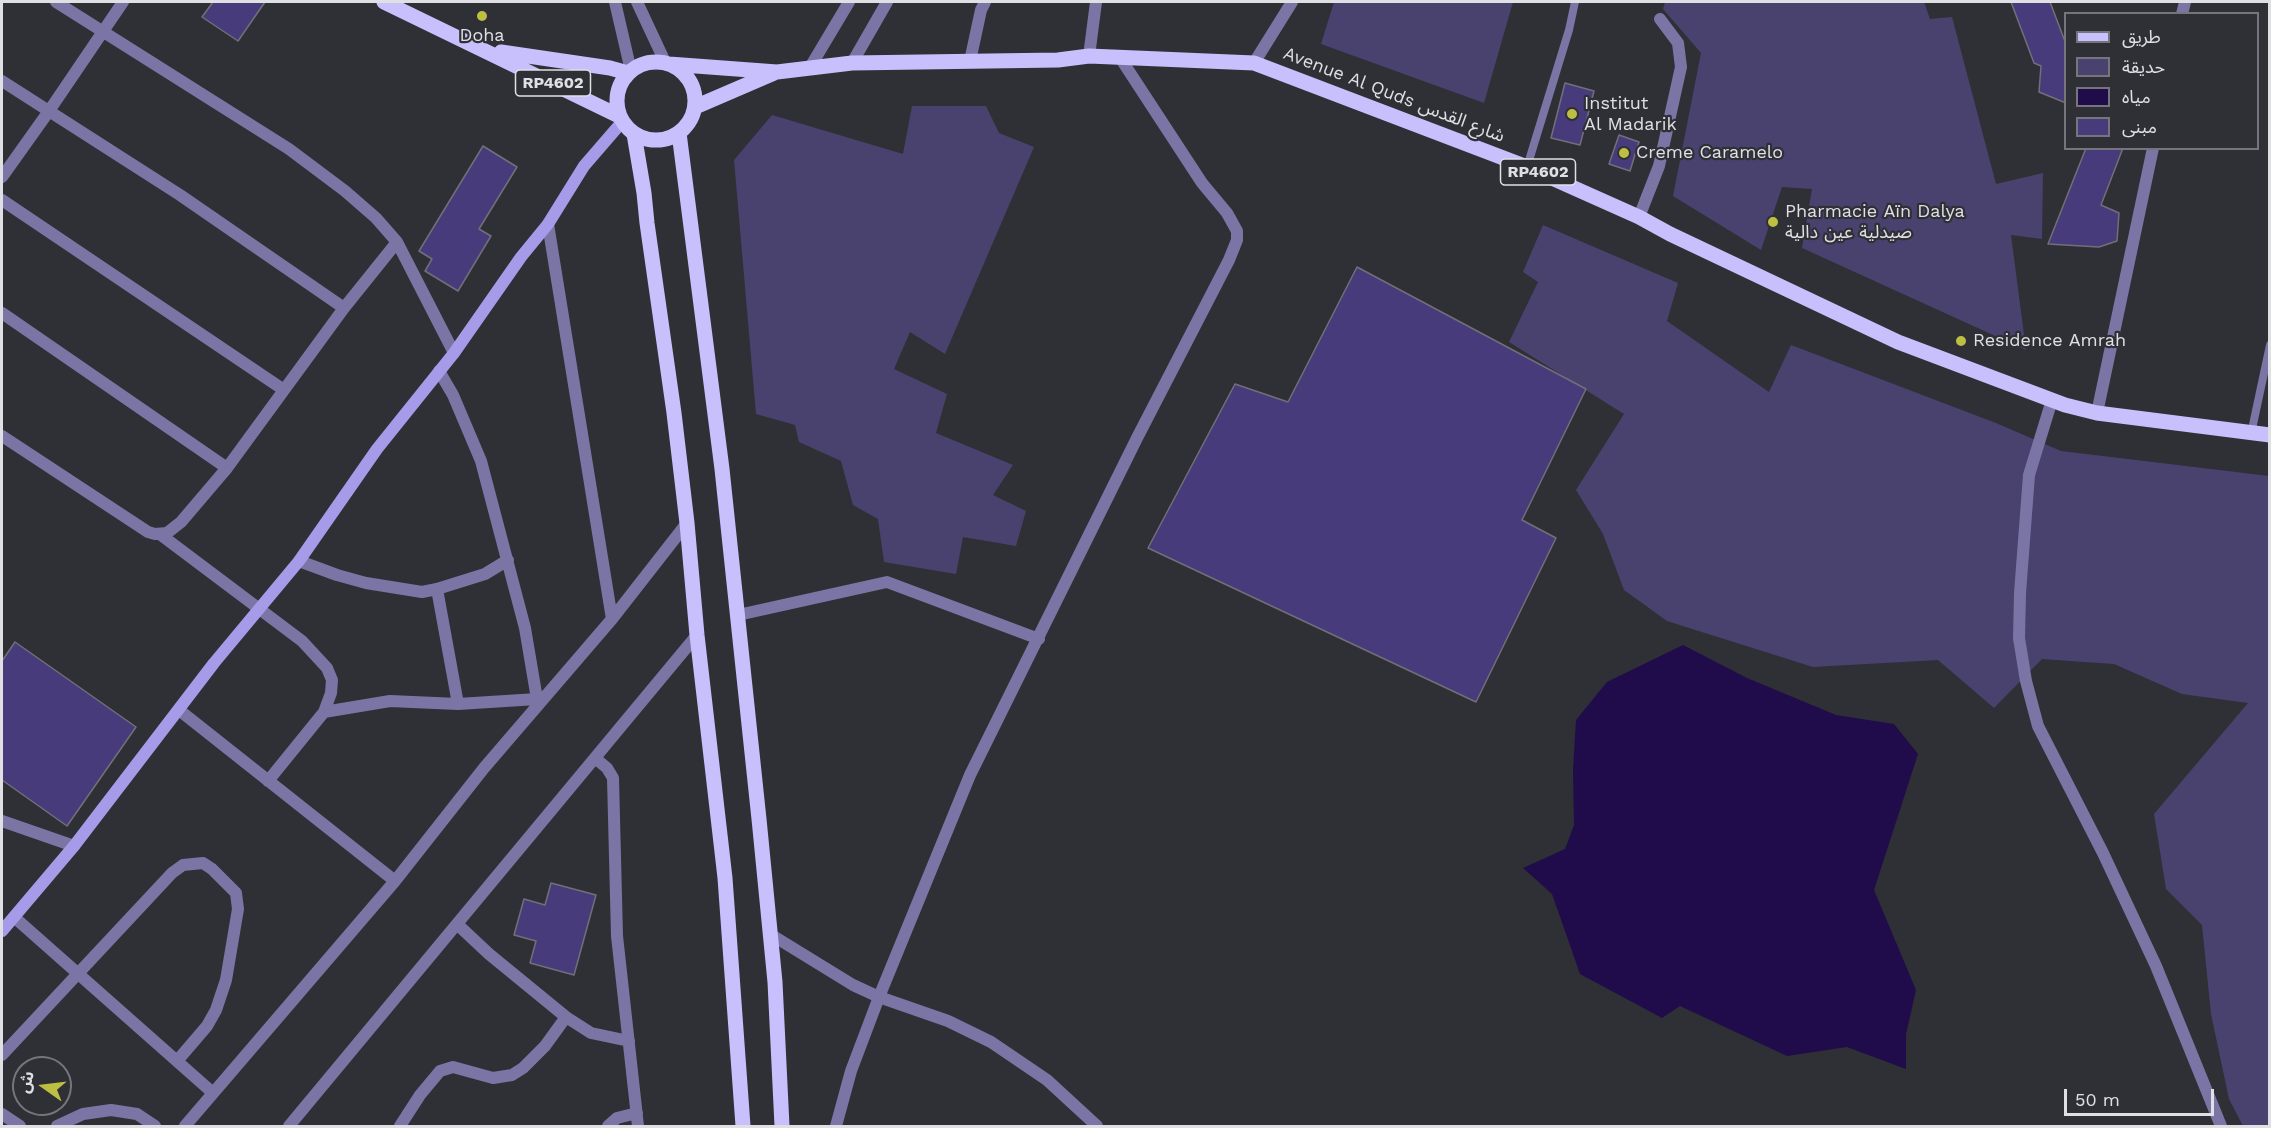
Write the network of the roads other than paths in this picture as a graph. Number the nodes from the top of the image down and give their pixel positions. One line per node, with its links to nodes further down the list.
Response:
1 (56, 2): 13 (street)
2 (123, 2): 13 (street)
3 (384, 2): 14 (main road, RP4602)
4 (615, 2): 22 (street)
5 (637, 2): 20 (street)
6 (849, 2): 21 (street)
7 (887, 2): 18 (street)
8 (985, 2): 17 (street)
9 (1096, 2): 15 (street)
10 (1293, 2): 19 (street)
11 (1575, 2): 31 (lane)
12 (1660, 19): 34 (street)
13 (102, 32): 26 (street); 36 (street)
14 (487, 50): 22 (main road, RP4602); 27 (main road, RP4602)
15 (1089, 56): 16 (main road, Avenue Al Quds شارع القدس / RP4602); 17 (main road, Avenue Al Quds شارع القدس / RP4602)
16 (1119, 56): 19 (main road, Avenue Al Quds شارع القدس / RP4602); 58 (street)
17 (970, 61): 18 (main road, Avenue Al Quds شارع القدس / RP4602)
18 (852, 63): 21 (main road, Avenue Al Quds شارع القدس / RP4602)
19 (1254, 63): 31 (main road, Avenue Al Quds شارع القدس / RP4602)
20 (668, 64): 22 (main road, RP4602); 23 (main road, Avenue Al Quds شارع القدس / RP4602); 25 (main road)
21 (809, 69): 23 (main road, Avenue Al Quds شارع القدس / RP4602)
22 (630, 72): 27 (main road, RP4602)
23 (777, 72): 25 (main road, Avenue Al Quds شارع القدس / RP4602)
24 (2, 81): 26 (street)
25 (694, 107): 28 (main road)
26 (49, 111): 32 (street); 37 (street)
27 (621, 119): 29 (main road, RP4602); 35 (street)
28 (680, 133): 29 (main road); 55 (main road)
29 (634, 134): 49 (main road)
30 (2153, 150): 44 (street)
31 (1527, 167): 34 (main road, Avenue Al Quds شارع القدس / RP4602)
32 (2, 177)
33 (2, 200): 42 (street)
34 (1638, 217): 43 (main road, Avenue Al Quds شارع القدس / RP4602)
35 (548, 224): 40 (street); 56 (street)
36 (397, 242): 37 (street); 40 (street)
37 (344, 308): 42 (street)
38 (2, 314): 48 (street)
39 (2270, 345): 45 (lane)
40 (454, 353): 41 (street)
41 (440, 371): 51 (street); 52 (street)
42 (284, 390): 48 (street)
43 (2052, 400): 44 (main road, Avenue Al Quds شارع القدس / RP4602); 93 (street)
44 (2097, 413): 45 (main road, Avenue Al Quds شارع القدس / RP4602)
45 (2251, 434): 46 (main road, Avenue Al Quds شارع القدس / RP4602)
46 (2270, 435)
47 (2, 436): 50 (street)
48 (227, 468): 50 (street)
49 (687, 523): 56 (street); 57 (main road)
50 (161, 535): 54 (street)
51 (508, 560): 53 (street); 59 (street)
52 (299, 561): 53 (street); 54 (street)
53 (437, 590): 60 (street)
54 (259, 608): 61 (street); 62 (street)
55 (738, 615): 58 (street); 71 (main road)
56 (612, 619): 59 (street)
57 (697, 635): 63 (street); 89 (main road)
58 (1038, 639): 73 (street)
59 (539, 700): 60 (street); 67 (street)
60 (458, 704): 62 (street)
61 (179, 710): 64 (street); 66 (street)
62 (324, 712): 64 (street)
63 (595, 758): 69 (street); 75 (street)
64 (268, 781): 67 (street)
65 (2, 821): 66 (street)
66 (74, 846): 68 (street)
67 (394, 881): 78 (street)
68 (14, 916): 70 (street); 72 (street)
69 (457, 924): 74 (street); 85 (street)
70 (2, 931)
71 (770, 934): 73 (street); 90 (main road)
72 (77, 974): 76 (street); 77 (street); 77 (street)
73 (879, 997): 91 (street); 92 (street)
74 (566, 1017): 75 (street); 86 (street)
75 (629, 1041): 79 (street)
76 (2, 1055)
77 (177, 1061): 78 (street)
78 (213, 1093): 84 (street)
79 (637, 1113): 87 (street); 88 (street)
80 (2, 1114): 81 (street)
81 (20, 1126)
82 (57, 1126): 83 (street)
83 (154, 1126)
84 (185, 1126)
85 (289, 1126)
86 (400, 1126)
87 (608, 1126)
88 (638, 1126)
89 (743, 1126)
90 (782, 1126)
91 (836, 1126)
92 (1097, 1126)
93 (2221, 1126)

